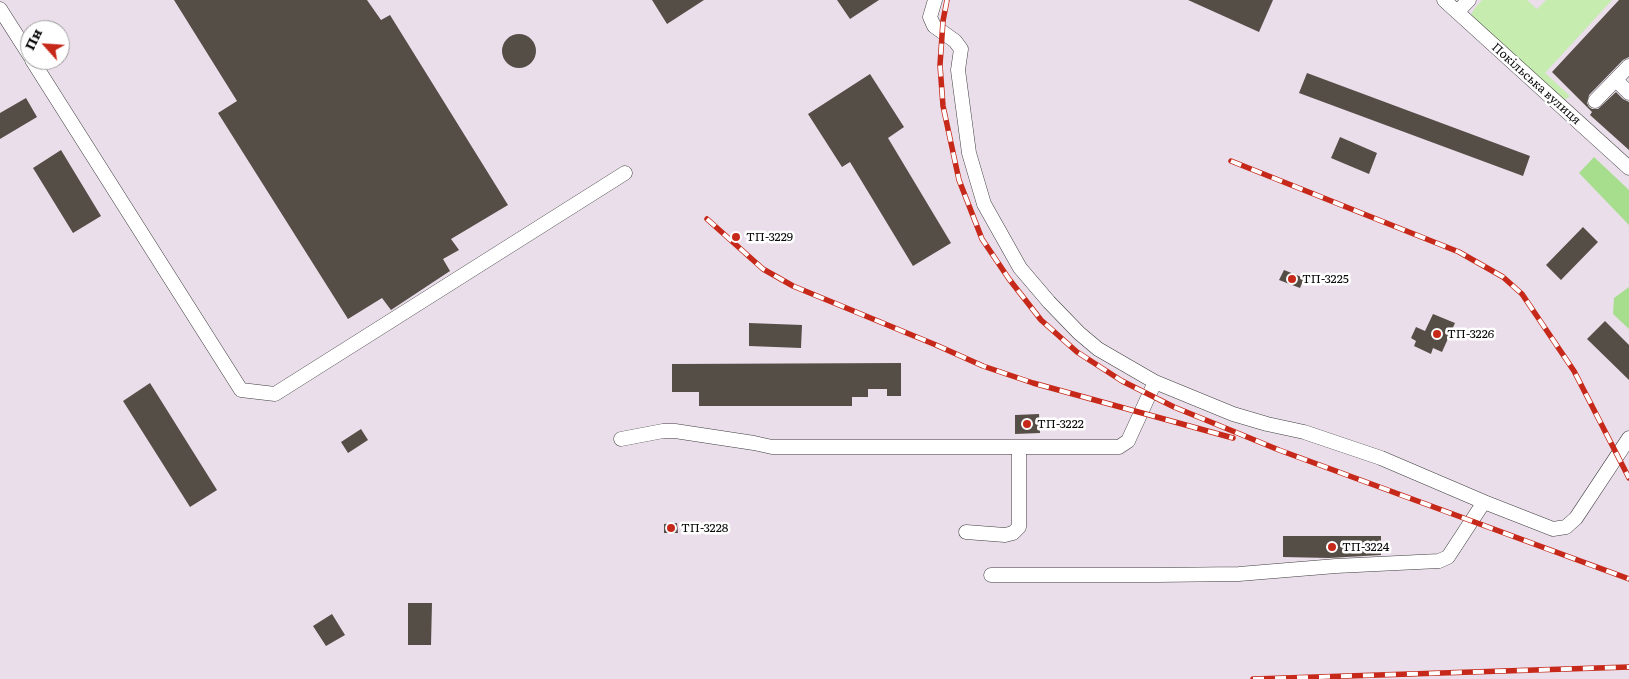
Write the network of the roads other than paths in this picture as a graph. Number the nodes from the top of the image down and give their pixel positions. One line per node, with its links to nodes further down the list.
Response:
1 (935, 0): 14 (street)
2 (1444, 0): 5 (street, Покільська вулиця)
3 (1469, 0): 5 (street)
4 (0, 9): 6 (street)
5 (1457, 12): 12 (street, Покільська вулиця)
6 (20, 40)
7 (1629, 66): 9 (street)
8 (38, 70): 13 (street)
9 (1616, 80): 10 (street); 11 (street)
10 (1629, 93)
11 (1595, 101)
12 (1629, 168)
13 (625, 173)
14 (1155, 382): 17 (street); 18 (street)
15 (1629, 438): 18 (street)
16 (621, 439): 17 (street)
17 (1019, 447): 19 (street)
18 (1484, 502): 20 (street)
19 (966, 532)
20 (992, 574)

